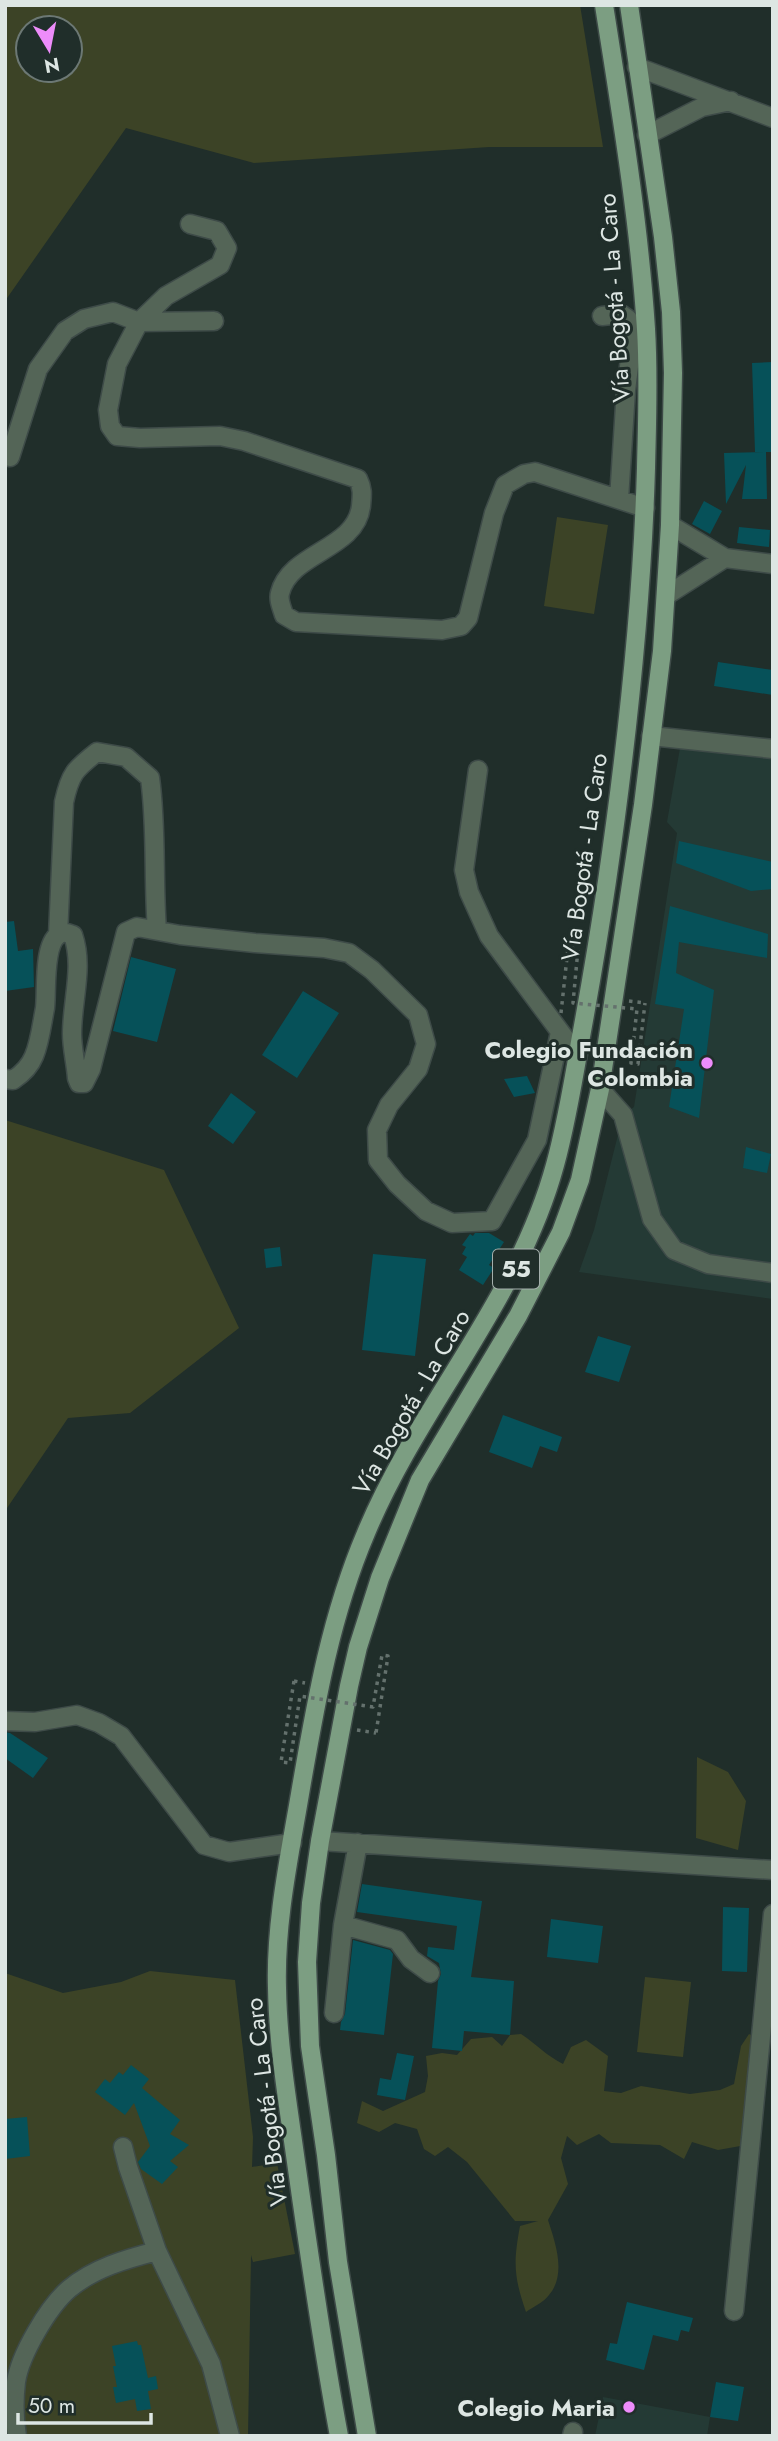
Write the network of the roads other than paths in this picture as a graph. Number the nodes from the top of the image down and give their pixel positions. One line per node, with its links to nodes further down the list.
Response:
1 (604, 5): 13 (main road, Vía Bogotá - La Caro / 55)
2 (629, 5): 3 (main road, 55)
3 (637, 66): 4 (street); 6 (main road, Vía Bogotá - La Caro / 55)
4 (732, 101): 5 (street); 6 (street)
5 (773, 118)
6 (647, 135): 14 (main road, Vía Bogotá - La Caro / 55)
7 (190, 224): 10 (street)
8 (602, 316): 12 (street)
9 (214, 321): 10 (street)
10 (139, 322): 11 (street); 12 (street)
11 (10, 457)
12 (619, 499): 13 (street)
13 (645, 508): 24 (main road, Vía Bogotá - La Caro / 55)
14 (670, 526): 15 (street); 17 (main road, Vía Bogotá - La Caro / 55)
15 (724, 558): 16 (street); 17 (street)
16 (773, 564)
17 (667, 595): 18 (main road, Vía Bogotá - La Caro / 55)
18 (651, 736): 19 (street); 26 (main road, Vía Bogotá - La Caro / 55)
19 (773, 749)
20 (478, 770): 23 (street)
21 (157, 930): 22 (street); 22 (street); 23 (street)
22 (58, 935): 25 (street)
23 (560, 1032): 24 (street)
24 (578, 1054): 30 (main road, Vía Bogotá - La Caro / 55)
25 (5, 1079)
26 (600, 1089): 27 (street); 29 (main road, Vía Bogotá - La Caro / 55)
27 (773, 1273)
28 (5, 1721): 30 (street)
29 (320, 1840): 31 (street); 43 (main road, Vía Bogotá - La Caro / 55)
30 (292, 1843): 42 (main road, Vía Bogotá - La Caro / 55)
31 (358, 1843): 32 (street); 34 (street)
32 (773, 1870)
33 (773, 1914): 39 (street)
34 (343, 1925): 35 (street); 36 (street)
35 (430, 1973)
36 (334, 2012)
37 (123, 2147): 38 (street)
38 (157, 2251): 40 (street); 41 (street)
39 (734, 2311)
40 (13, 2424)
41 (230, 2436)
42 (339, 2436)
43 (367, 2436)

